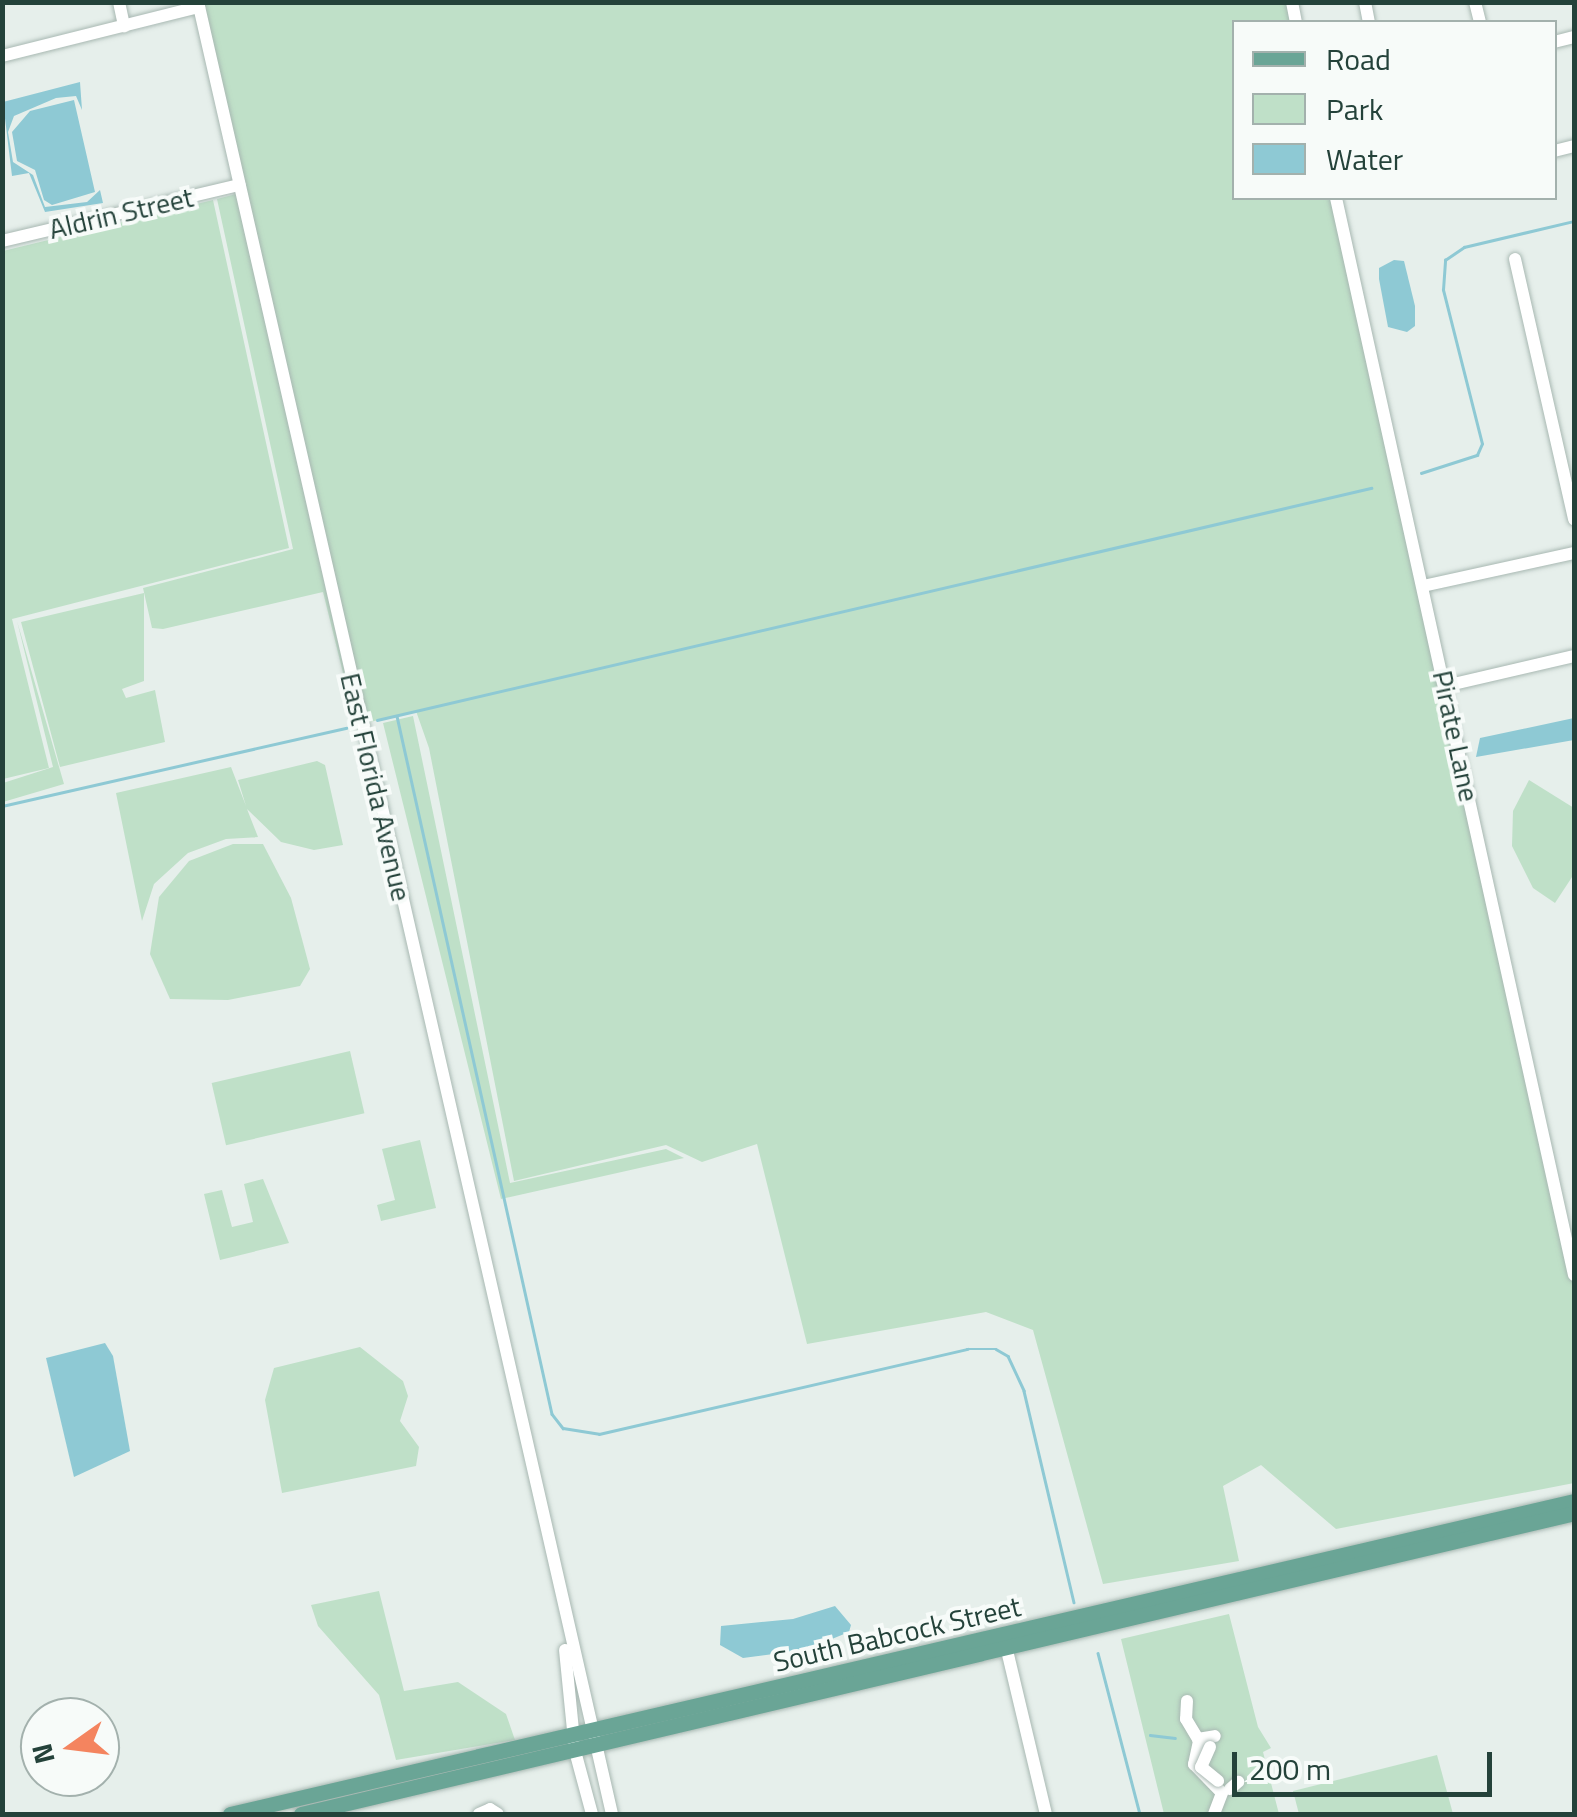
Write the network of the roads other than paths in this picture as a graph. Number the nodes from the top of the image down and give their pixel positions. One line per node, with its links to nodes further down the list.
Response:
1 (118, 2): 3 (street)
2 (198, 5): 3 (street); 5 (street, East Florida Avenue)
3 (124, 26): 4 (street)
4 (2, 56)
5 (239, 186): 7 (street, Aldrin Street); 19 (street, East Florida Avenue)
6 (1339, 200): 11 (street, Pirate Lane)
7 (2, 240)
8 (1514, 259): 9 (street)
9 (1574, 520)
10 (1574, 553): 11 (street)
11 (1423, 586): 13 (street, Pirate Lane)
12 (1574, 656): 13 (street)
13 (1444, 686): 14 (street, Pirate Lane)
14 (1574, 1275)
15 (1574, 1501): 17 (main road, South Babcock Street)
16 (1574, 1514): 17 (main road, South Babcock Street)
17 (1005, 1643): 19 (main road, South Babcock Street); 26 (street)
18 (1186, 1701): 27 (street, bridge)
19 (584, 1742): 20 (main road, South Babcock Street); 21 (main road, South Babcock Street); 24 (street); 25 (street)
20 (230, 1814)
21 (301, 1814)
22 (479, 1814): 23 (street)
23 (498, 1814)
24 (592, 1814)
25 (612, 1814)
26 (1046, 1814)
27 (1214, 1814)

